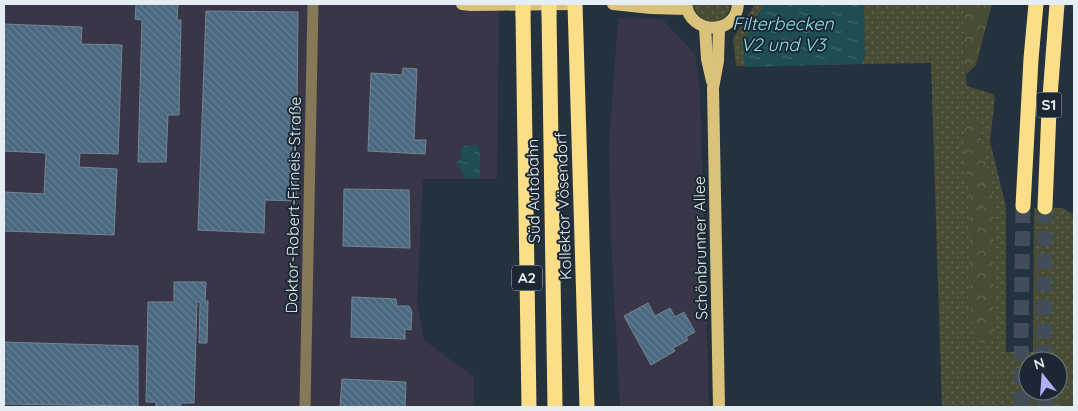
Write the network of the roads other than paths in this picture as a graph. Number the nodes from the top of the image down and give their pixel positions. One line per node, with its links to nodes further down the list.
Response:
1 (313, 4): 17 (street, Doktor-Robert-Firneis-Straße)
2 (462, 4): 9 (main road)
3 (613, 4): 4 (main road)
4 (619, 4): 8 (main road)
5 (738, 4): 13 (main road)
6 (1036, 4): 15 (highway, S1)
7 (1057, 4): 16 (highway, S1)
8 (687, 6): 12 (main road)
9 (575, 7): 20 (highway, Kollektor Vösendorf)
10 (549, 8): 19 (highway, Süd Autobahn / A2)
11 (523, 9): 18 (highway, Süd Autobahn / A2)
12 (705, 28): 13 (main road); 14 (main road, Schönbrunner Allee)
13 (719, 28): 14 (main road, Schönbrunner Allee)
14 (714, 88): 21 (main road, Schönbrunner Allee)
15 (1023, 206)
16 (1045, 207)
17 (305, 407)
18 (529, 407)
19 (555, 407)
20 (587, 407)
21 (719, 407)

